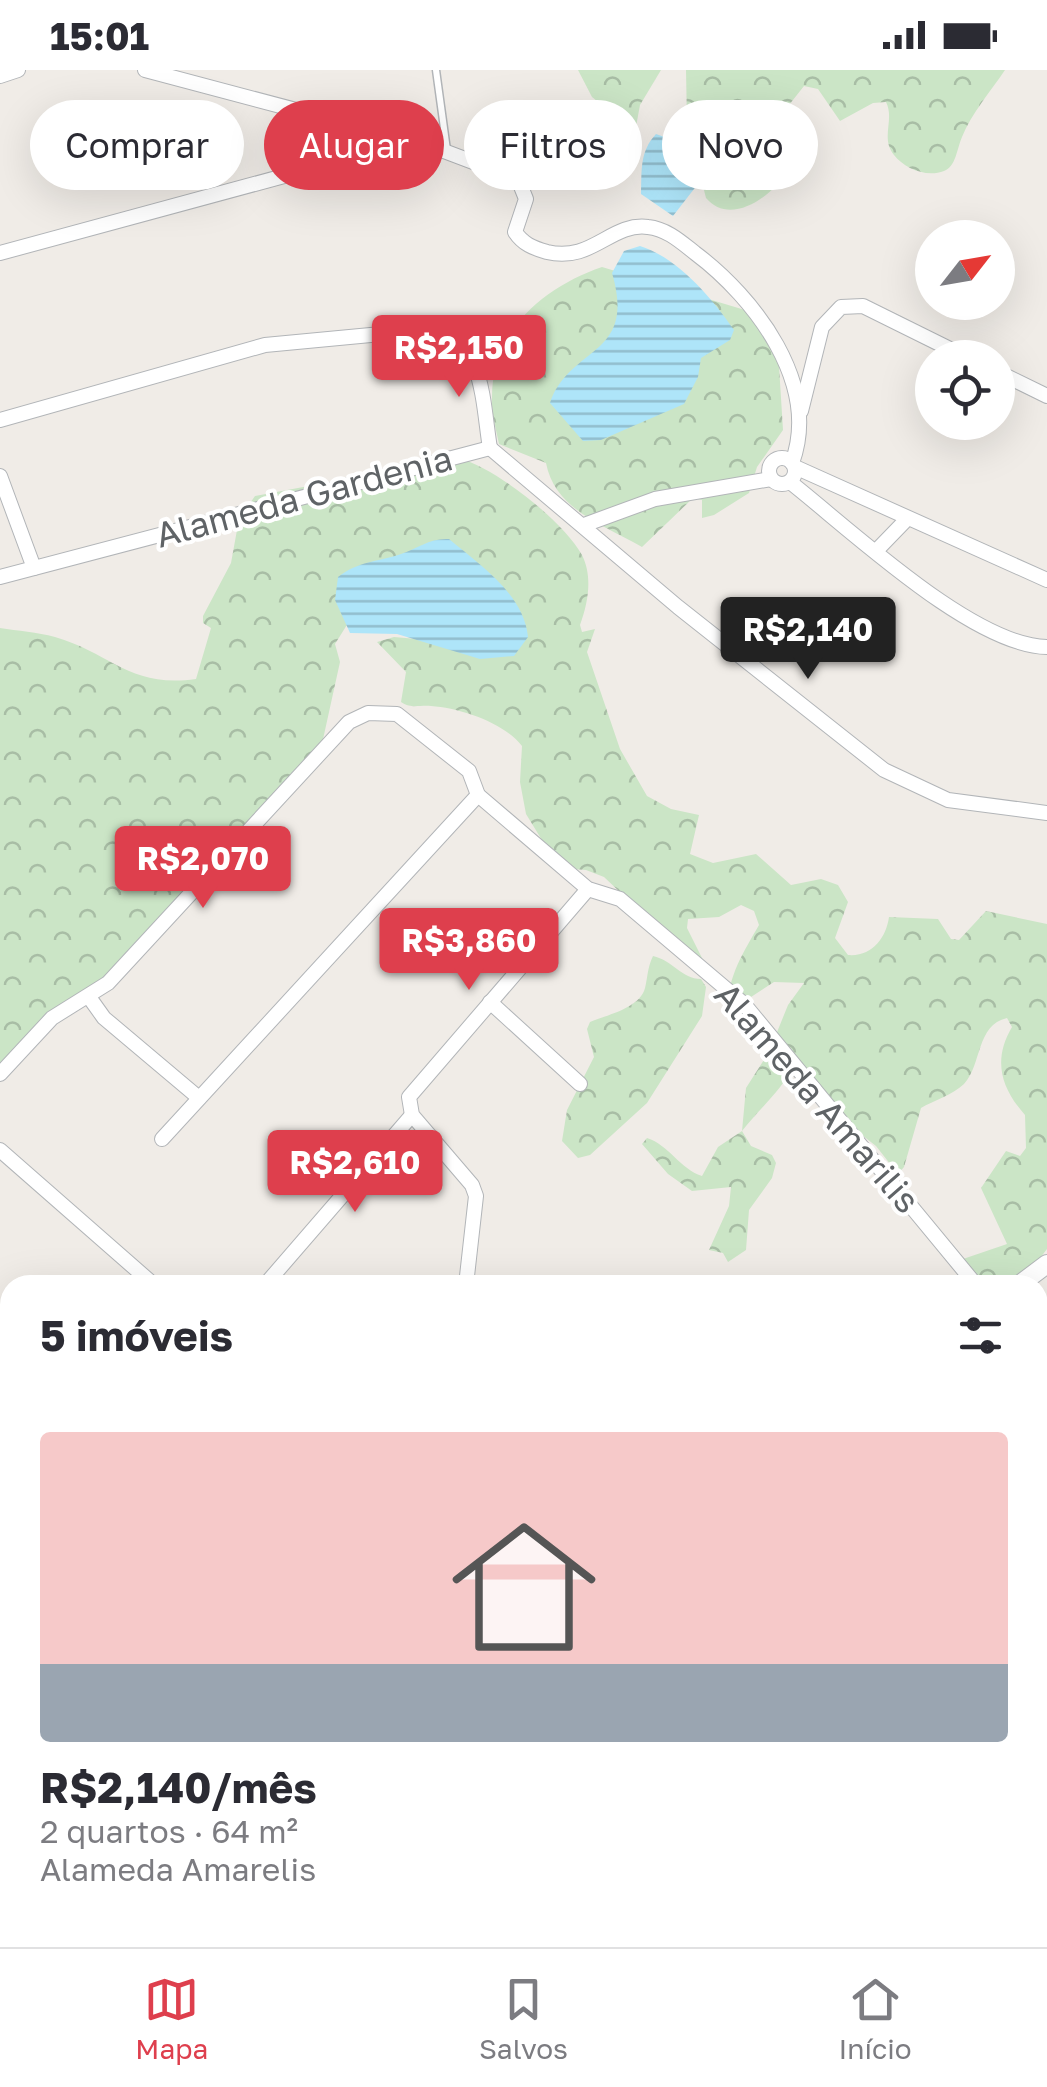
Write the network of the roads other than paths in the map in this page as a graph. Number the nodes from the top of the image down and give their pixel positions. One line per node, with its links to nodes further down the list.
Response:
1 (18, 70): 4 (street)
2 (145, 70): 5 (street)
3 (436, 70): 7 (lane)
4 (0, 76)
5 (264, 102)
6 (444, 151): 7 (street)
7 (447, 152): 13 (street)
8 (264, 181): 9 (street)
9 (0, 253)
10 (932, 340): 13 (street)
11 (1015, 380): 12 (street)
12 (1047, 396)
13 (801, 410): 16 (street)
14 (0, 420): 15 (street)
15 (490, 448): 19 (street, Alameda Gardenia); 21 (street, Alameda Gardenia)
16 (783, 470): 18 (street); 19 (street); 20 (street)
17 (0, 476): 21 (street)
18 (907, 519): 20 (street); 23 (street)
19 (584, 524): 26 (street, Alameda Gardenia)
20 (877, 550): 24 (street)
21 (34, 568): 22 (street, Alameda Gardenia)
22 (0, 577)
23 (1047, 580)
24 (1047, 647)
25 (478, 795): 27 (street, Alameda Amarilis); 28 (street, Alameda Amarilis); 32 (street)
26 (1047, 814)
27 (588, 889): 29 (street); 39 (street, Alameda Amarilis)
28 (89, 998): 30 (street); 32 (street)
29 (490, 1002): 31 (street); 33 (street)
30 (3, 1069)
31 (580, 1084)
32 (199, 1098): 34 (street)
33 (412, 1116): 37 (street); 38 (street)
34 (162, 1139)
35 (0, 1150): 36 (street)
36 (143, 1275)
37 (274, 1275)
38 (467, 1275)
39 (968, 1275)

